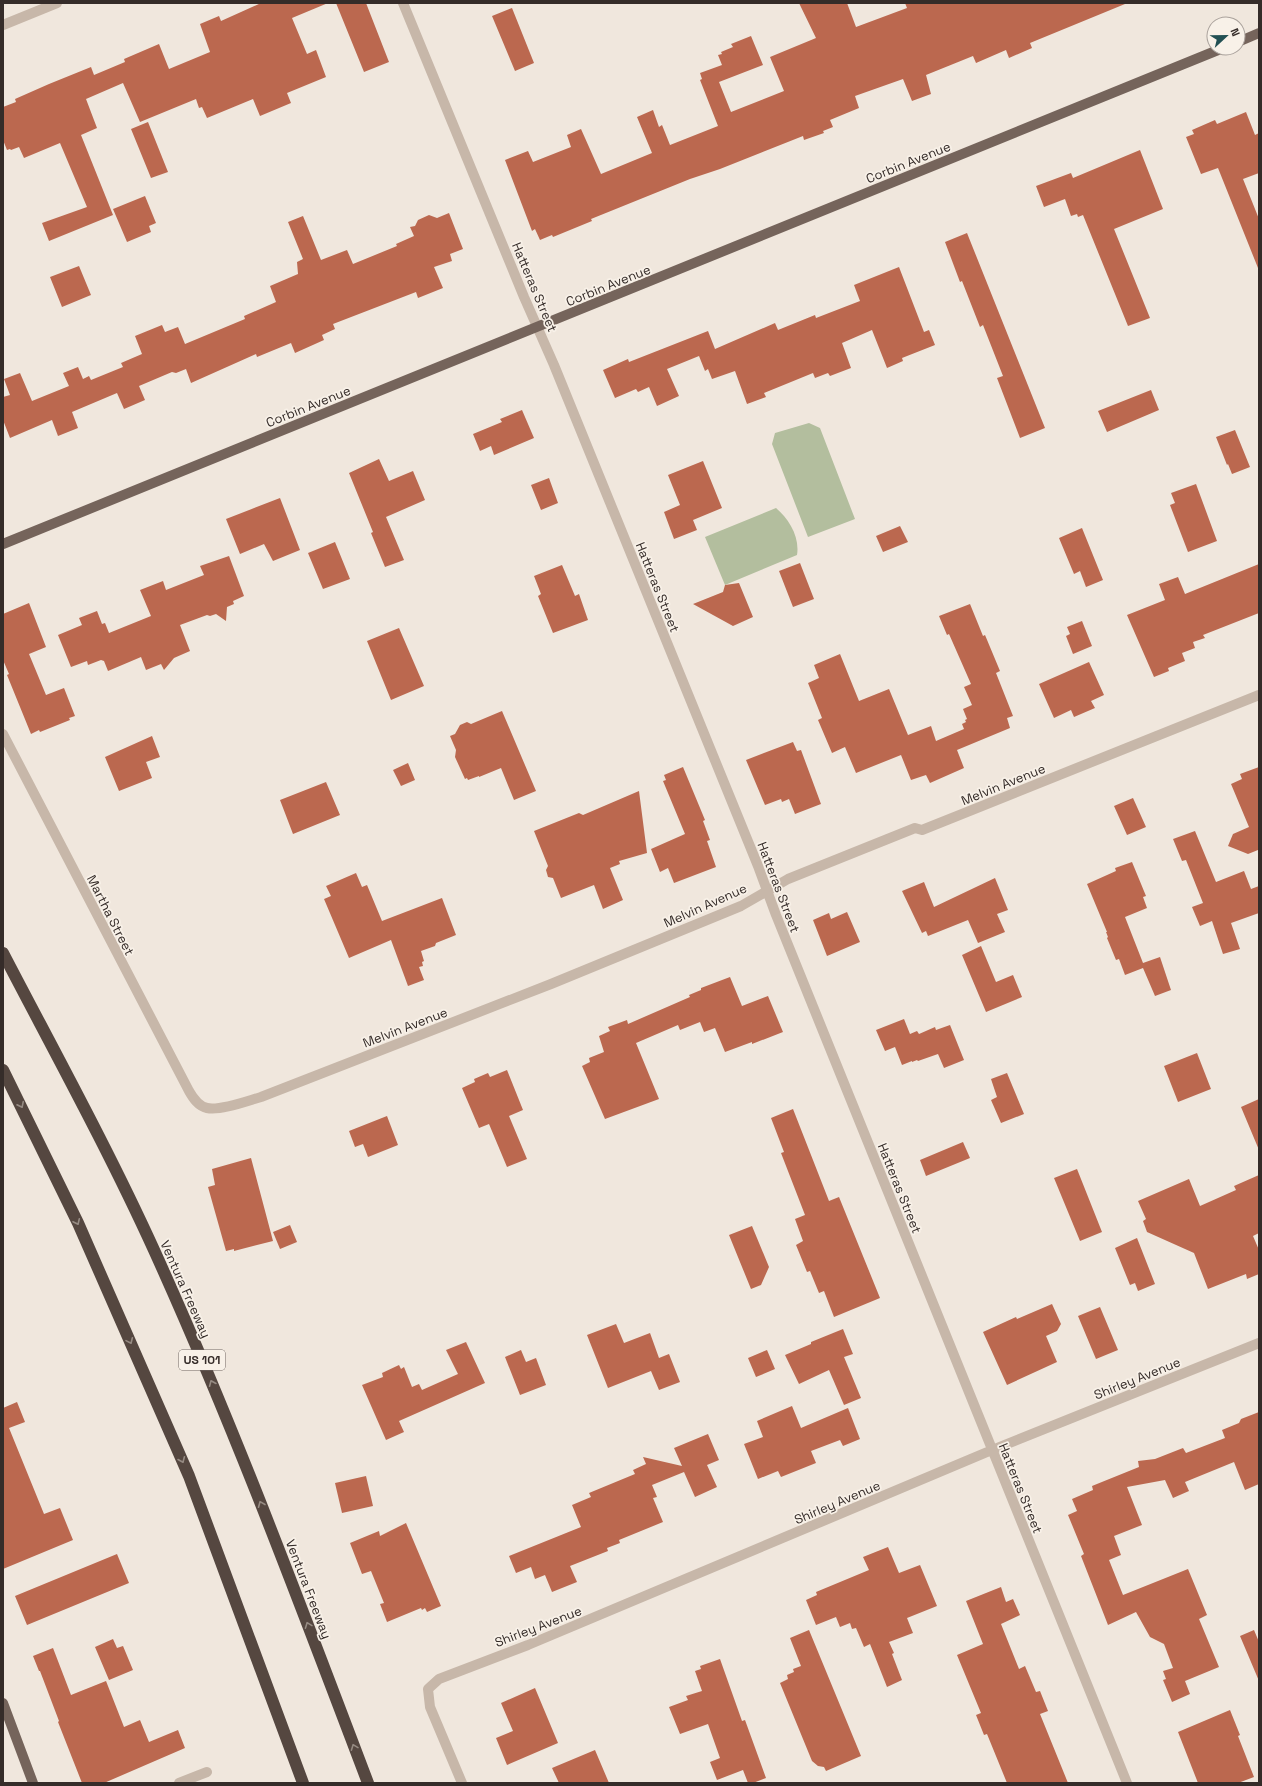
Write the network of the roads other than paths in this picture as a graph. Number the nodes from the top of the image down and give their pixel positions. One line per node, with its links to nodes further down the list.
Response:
1 (57, 3): 3 (street)
2 (403, 3): 7 (street, Hatteras Street)
3 (3, 25)
4 (1259, 33): 5 (main road)
5 (1246, 39)
6 (1206, 55): 7 (main road, Corbin Avenue)
7 (538, 327): 8 (main road, Corbin Avenue); 11 (street, Hatteras Street)
8 (3, 544)
9 (1259, 695): 11 (street, Melvin Avenue)
10 (3, 734): 14 (street, Martha Street)
11 (767, 890): 14 (street, Melvin Avenue); 16 (street, Hatteras Street)
12 (3, 953): 22 (highway, Ventura Freeway / US 101, one-way to 12)
13 (3, 1070): 21 (highway, one-way to 21)
14 (200, 1105)
15 (1259, 1343): 16 (street, Shirley Avenue)
16 (992, 1450): 23 (street, Shirley Avenue); 24 (street, Hatteras Street)
17 (3, 1703): 19 (main road)
18 (207, 1772): 20 (street)
19 (33, 1783)
20 (179, 1783)
21 (303, 1783)
22 (368, 1783)
23 (462, 1783)
24 (1127, 1783)

